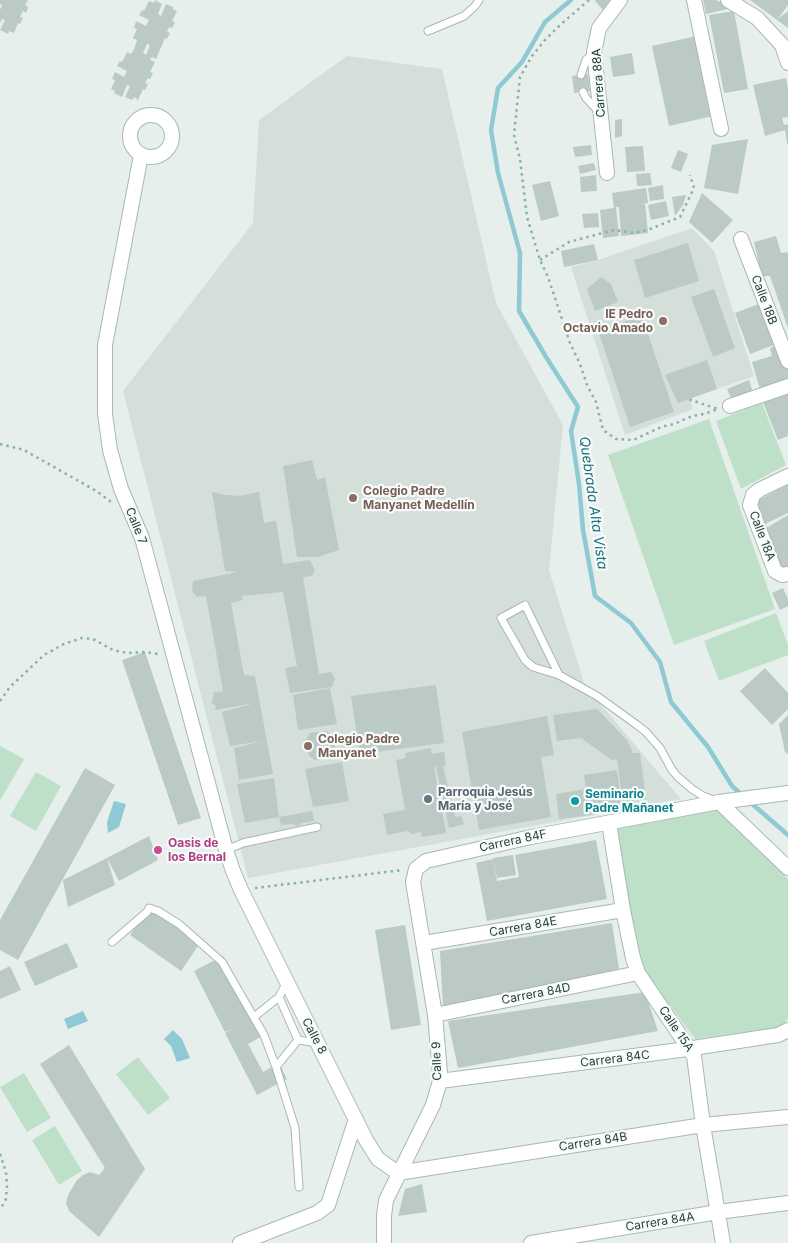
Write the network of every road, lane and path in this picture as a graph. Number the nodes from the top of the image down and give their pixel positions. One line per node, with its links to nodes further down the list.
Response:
1 (479, 0): 6 (lane)
2 (589, 0): 17 (path)
3 (620, 0): 7 (street, Carrera 88A)
4 (694, 0): 12 (street)
5 (728, 0): 8 (street)
6 (428, 32)
7 (594, 52): 9 (lane); 11 (street, Carrera 88A)
8 (788, 63)
9 (581, 75)
10 (583, 92): 11 (lane)
11 (601, 113): 14 (street, Carrera 88A)
12 (721, 129)
13 (141, 155): 26 (street, Calle 7)
14 (607, 173)
15 (690, 175): 17 (path)
16 (741, 239): 18 (street, Calle 18B)
17 (540, 260): 20 (path)
18 (788, 361)
19 (788, 386): 21 (street)
20 (688, 399)
21 (731, 403)
22 (0, 444): 24 (path)
23 (788, 476): 25 (street, Calle 18A)
24 (113, 504)
25 (788, 574)
26 (173, 656): 28 (path); 33 (street, Calle 7)
27 (559, 675): 27 (lane); 30 (lane)
28 (0, 701)
29 (788, 793): 30 (street, Carrera 84F)
30 (719, 802): 31 (street, Carrera 84F); 34 (street)
31 (610, 823): 35 (street, Carrera 84F); 37 (street, Calle 15A)
32 (317, 827): 33 (lane)
33 (226, 850): 36 (street, Calle 7)
34 (788, 868)
35 (416, 869): 36 (path); 39 (street, Calle 9)
36 (241, 890): 41 (street, Calle 8)
37 (623, 910): 39 (street, Carrera 84E); 40 (street, Calle 15A)
38 (112, 942): 44 (lane)
39 (424, 943): 43 (street, Calle 9)
40 (638, 973): 43 (street, Carrera 84D); 48 (street, Calle 15A)
41 (287, 982): 42 (lane); 47 (street, Calle 8)
42 (279, 997): 44 (lane); 46 (lane)
43 (435, 1015): 50 (street, Calle 9)
44 (254, 1017): 49 (lane)
45 (788, 1030): 48 (street, Carrera 84C)
46 (298, 1040): 47 (lane); 49 (lane)
47 (318, 1043): 52 (street, Calle 8)
48 (690, 1048): 50 (street, Carrera 84C); 53 (street, Calle 15A)
49 (276, 1067): 56 (lane)
50 (440, 1081): 55 (street, Calle 9)
51 (788, 1117): 53 (street, Carrera 84B)
52 (356, 1119): 55 (street, Calle 8); 60 (street)
53 (703, 1124): 55 (street, Carrera 84B); 59 (street, Calle 15A)
54 (0, 1154): 58 (path)
55 (398, 1173): 61 (street, Calle 9)
56 (299, 1187)
57 (788, 1203): 59 (street, Carrera 84A)
58 (0, 1210)
59 (718, 1212): 62 (street, Carrera 84A); 63 (street, Calle 15A)
60 (240, 1243)
61 (384, 1243)
62 (531, 1243)
63 (723, 1243)

